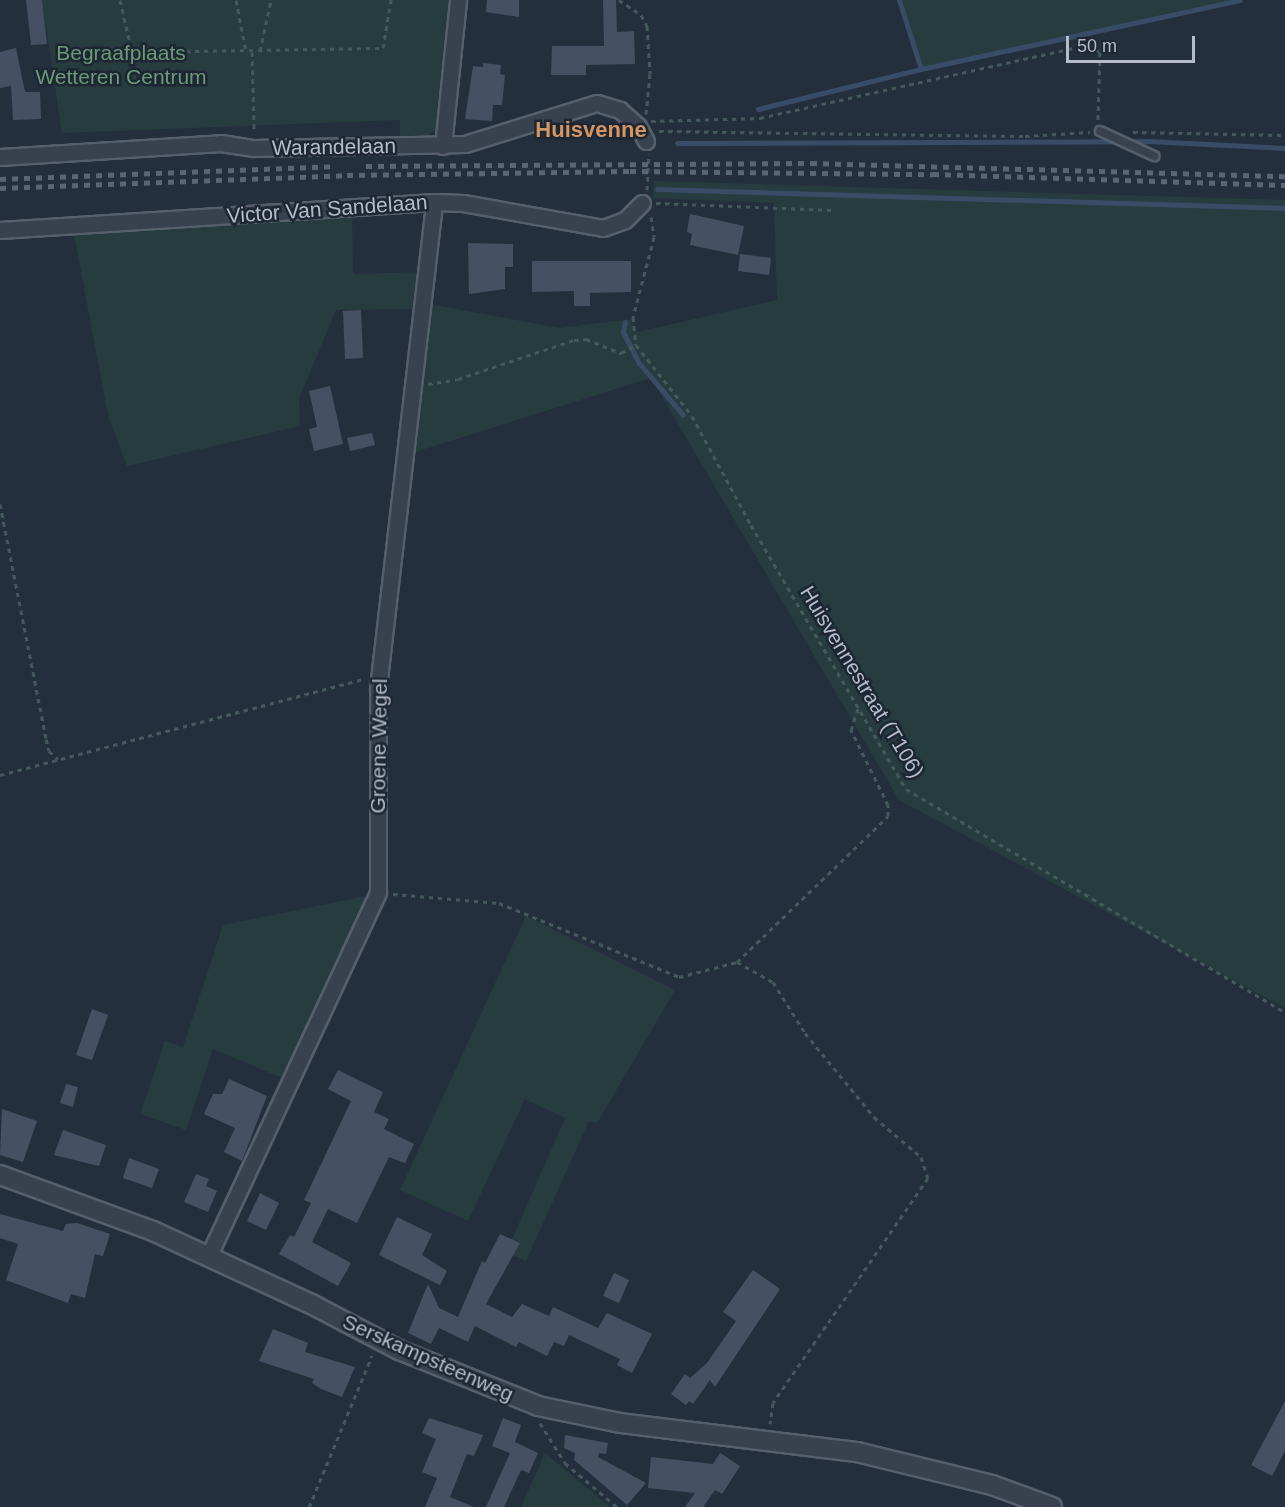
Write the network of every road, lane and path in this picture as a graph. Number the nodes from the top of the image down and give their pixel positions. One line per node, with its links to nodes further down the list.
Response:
1 (120, 0): 7 (path)
2 (236, 0): 7 (path)
3 (271, 0): 9 (path)
4 (391, 0): 9 (path)
5 (458, 0): 14 (street)
6 (618, 0): 10 (path)
7 (246, 52): 8 (path)
8 (252, 52): 9 (path); 15 (path)
9 (260, 52)
10 (638, 126): 11 (path); 13 (street, Warandelaan); 14 (street, Warandelaan)
11 (1100, 131): 12 (path); 13 (path); 16 (lane)
12 (1285, 135)
13 (646, 141): 19 (path)
14 (443, 146): 15 (street, Warandelaan)
15 (254, 148): 17 (street, Warandelaan)
16 (1155, 156)
17 (0, 157)
18 (434, 202): 19 (street, Victor Van Sandelaan); 21 (street, Victor Van Sandelaan); 23 (street, Groene Wegel)
19 (642, 203): 20 (path); 22 (path)
20 (832, 210)
21 (0, 230)
22 (636, 345): 23 (path); 26 (path, Huisvennestraat (T106))
23 (415, 387): 25 (street, Groene Wegel)
24 (0, 504): 27 (path)
25 (380, 675): 27 (path); 29 (street, Groene Wegel)
26 (858, 708): 30 (path); 31 (path, Huisvennestraat (T106))
27 (59, 760): 28 (path)
28 (0, 775)
29 (378, 892): 30 (path); 33 (street, Groene Wegel)
30 (737, 962): 36 (path)
31 (1285, 1012)
32 (0, 1175): 33 (street, Serskampsteenweg)
33 (209, 1255): 34 (street, Serskampsteenweg)
34 (378, 1341): 35 (street, Serskampsteenweg); 37 (path)
35 (538, 1406): 36 (street, Serskampsteenweg); 38 (path)
36 (767, 1440): 39 (street, Serskampsteenweg)
37 (309, 1507)
38 (617, 1507)
39 (1052, 1507)

